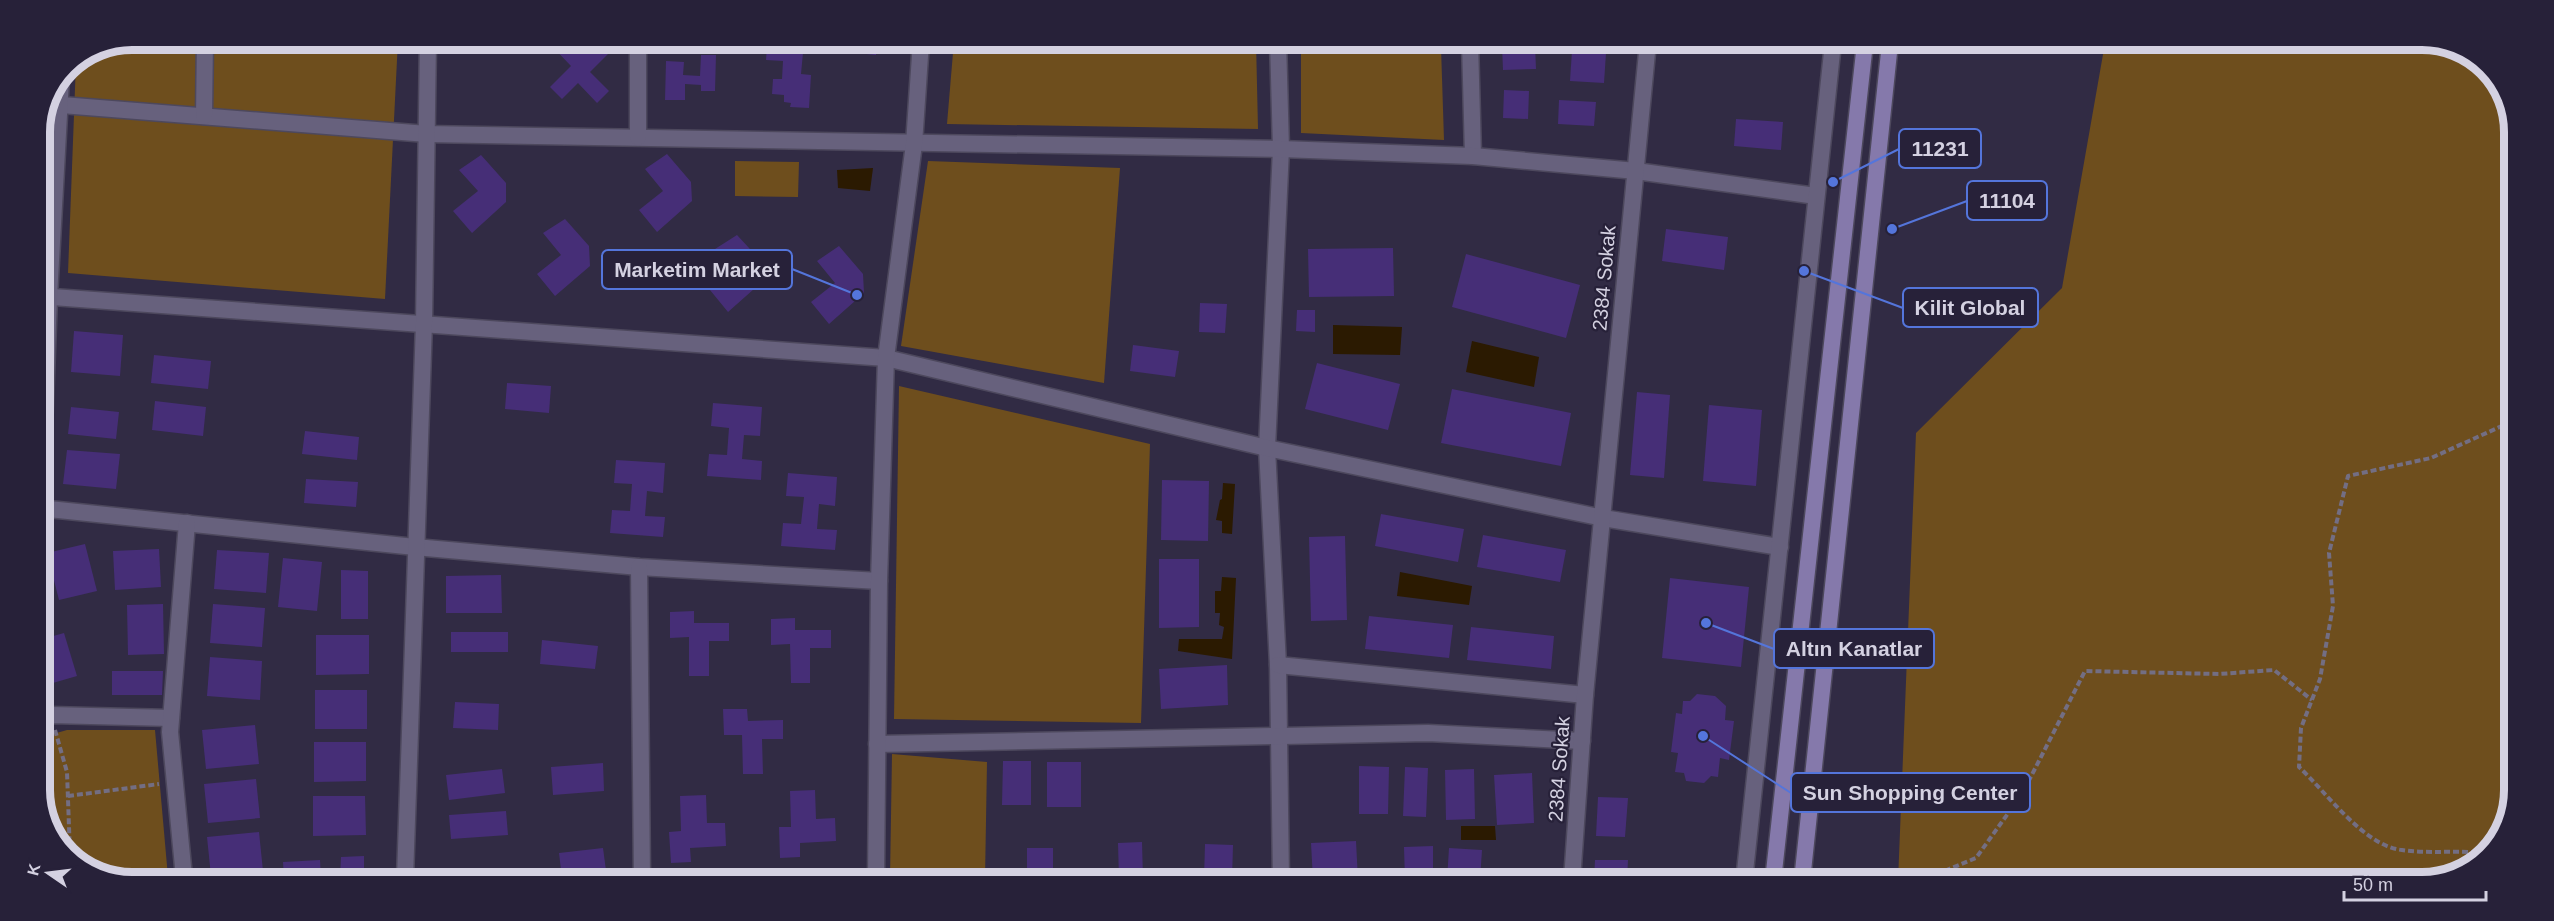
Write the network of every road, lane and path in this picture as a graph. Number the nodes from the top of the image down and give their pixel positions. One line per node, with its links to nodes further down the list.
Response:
1 (205, 50): 12 (street)
2 (428, 50): 13 (street)
3 (638, 50): 14 (street)
4 (920, 50): 15 (street)
5 (1278, 50): 16 (street)
6 (1470, 50): 17 (street)
7 (1647, 50): 18 (street, 2384 Sokak)
8 (1832, 50): 20 (street)
9 (1864, 50): 53 (main road)
10 (1889, 50): 54 (main road)
11 (55, 105): 12 (street); 19 (street)
12 (204, 116): 13 (street)
13 (427, 134): 14 (street); 22 (street)
14 (638, 137): 15 (street)
15 (914, 144): 16 (street); 23 (street)
16 (1281, 149): 17 (street); 25 (street)
17 (1473, 156): 18 (street)
18 (1636, 171): 20 (street); 27 (street, 2384 Sokak)
19 (50, 192)
20 (1816, 196): 30 (street)
21 (50, 296): 22 (street)
22 (423, 323): 23 (street); 29 (street)
23 (886, 358): 25 (street); 32 (street)
24 (2504, 426): 35 (path)
25 (1267, 448): 27 (street); 33 (street)
26 (50, 509): 28 (street)
27 (1603, 518): 30 (street); 34 (street, 2384 Sokak)
28 (188, 523): 29 (street); 37 (street)
29 (415, 547): 31 (street); 47 (street)
30 (1780, 548): 52 (street)
31 (639, 567): 32 (street); 48 (street)
32 (879, 581): 41 (street)
33 (1278, 665): 34 (street); 39 (street)
34 (1585, 695): 40 (street, 2384 Sokak)
35 (2312, 700): 45 (path); 55 (path)
36 (50, 717): 37 (street)
37 (171, 718): 42 (street)
38 (50, 730): 43 (path)
39 (1279, 734): 40 (street); 41 (street); 50 (street)
40 (1582, 741): 51 (street, 2384 Sokak)
41 (878, 744): 49 (street)
42 (175, 782): 43 (path); 46 (street)
43 (68, 796): 44 (path)
44 (70, 843)
45 (2475, 852)
46 (184, 872)
47 (405, 872)
48 (642, 872)
49 (876, 872)
50 (1281, 872)
51 (1573, 872)
52 (1745, 872)
53 (1774, 872)
54 (1803, 872)
55 (1942, 872)

